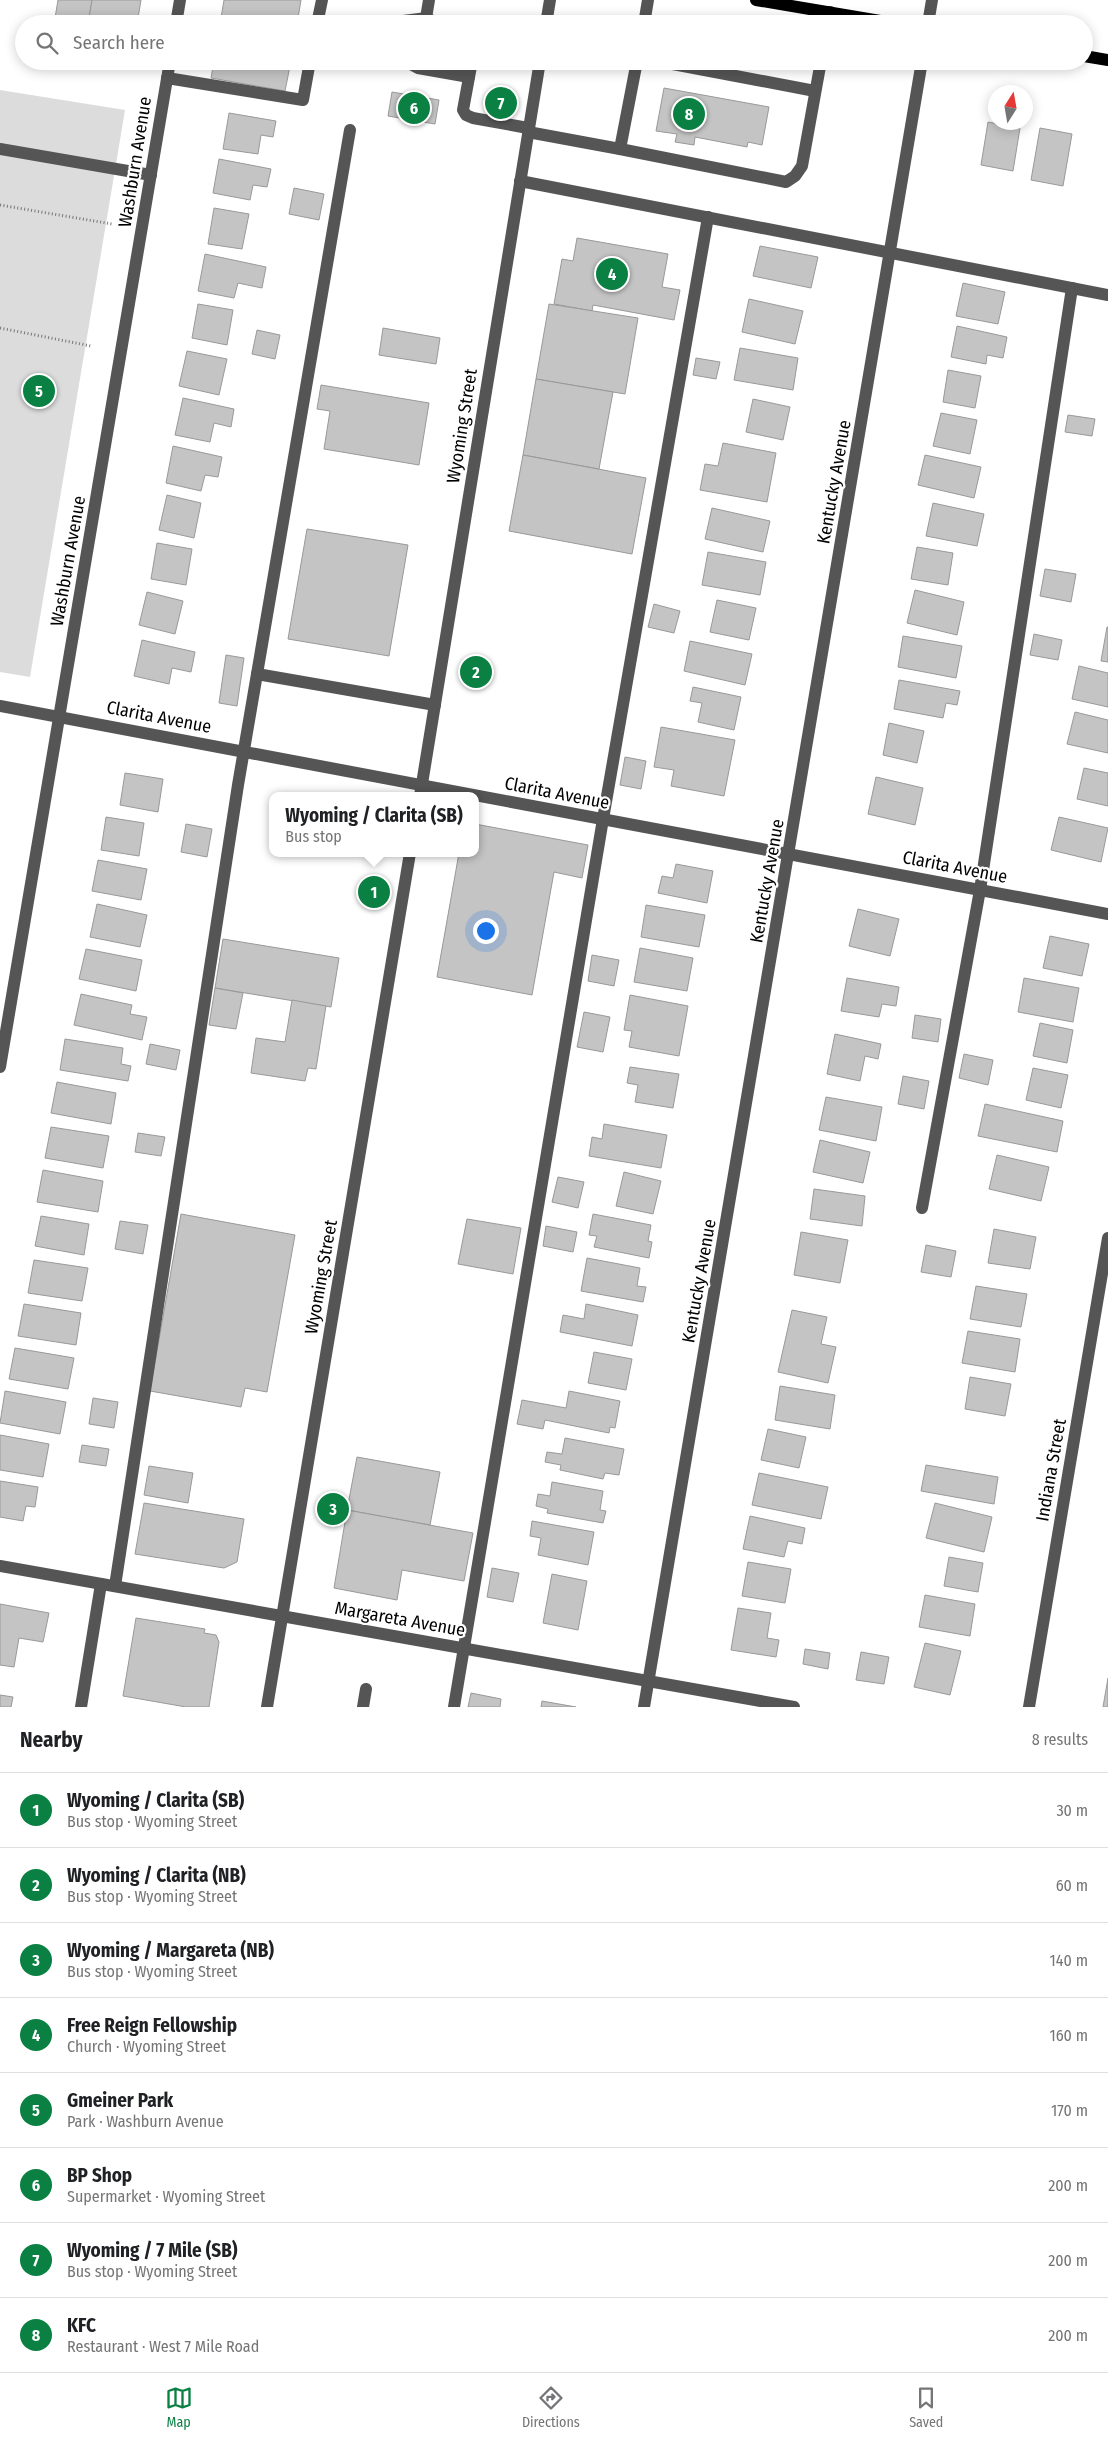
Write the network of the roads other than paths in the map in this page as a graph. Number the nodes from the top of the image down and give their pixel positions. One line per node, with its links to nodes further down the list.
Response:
1 (180, 0): 8 (street)
2 (322, 0): 9 (street)
3 (429, 0): 10 (street)
4 (550, 0): 11 (street)
5 (648, 0): 12 (street)
6 (756, 0): 13 (main road)
7 (932, 0): 14 (street)
8 (178, 15)
9 (319, 15)
10 (430, 15)
11 (548, 15)
12 (646, 15)
13 (817, 15)
14 (930, 15)
15 (1093, 58): 16 (main road)
16 (1108, 60)
17 (168, 70): 27 (street, Washburn Avenue)
18 (308, 70): 27 (street)
19 (439, 70): 26 (street)
20 (470, 70): 26 (street)
21 (538, 70): 30 (street, Wyoming Street)
22 (635, 70): 32 (street)
23 (704, 70): 28 (street)
24 (819, 70): 28 (street)
25 (920, 70): 36 (street, Kentucky Avenue)
26 (469, 77): 30 (street)
27 (167, 78): 33 (street, Washburn Avenue)
28 (815, 91): 32 (street)
29 (350, 130): 39 (street)
30 (528, 130): 32 (street); 34 (street, Wyoming Street)
31 (0, 149): 33 (street)
32 (620, 149)
33 (151, 175): 42 (street, Washburn Avenue)
34 (520, 181): 35 (street); 40 (street, Wyoming Street)
35 (708, 216): 36 (street); 47 (street)
36 (890, 252): 37 (street); 48 (street, Kentucky Avenue)
37 (1072, 288): 38 (street); 50 (street)
38 (1108, 295)
39 (257, 674): 40 (street); 43 (street)
40 (435, 705): 44 (street, Wyoming Street)
41 (0, 706): 42 (street, Clarita Avenue)
42 (60, 717): 43 (street, Clarita Avenue); 52 (street, Washburn Avenue)
43 (244, 751): 44 (street, Clarita Avenue); 57 (street)
44 (421, 790): 45 (street, Clarita Avenue)
45 (434, 792)
46 (479, 799): 47 (street, Clarita Avenue)
47 (603, 819): 48 (street, Clarita Avenue); 59 (street)
48 (789, 854): 50 (street, Clarita Avenue); 60 (street, Kentucky Avenue)
49 (409, 857): 58 (street, Wyoming Street)
50 (980, 890): 51 (street, Clarita Avenue); 53 (street)
51 (1108, 914)
52 (0, 1067)
53 (922, 1208)
54 (1108, 1238): 68 (street, Indiana Street)
55 (0, 1566): 56 (street, Margareta Avenue)
56 (101, 1584): 57 (street, Margareta Avenue); 62 (street)
57 (115, 1586): 58 (street, Margareta Avenue)
58 (282, 1616): 59 (street, Margareta Avenue); 63 (street, Wyoming Street)
59 (464, 1648): 60 (street, Margareta Avenue); 65 (street)
60 (648, 1680): 66 (street, Kentucky Avenue); 67 (street, Margareta Avenue)
61 (366, 1689): 64 (street)
62 (81, 1707)
63 (267, 1707)
64 (363, 1707)
65 (454, 1707)
66 (644, 1707)
67 (794, 1707)
68 (1029, 1707)

